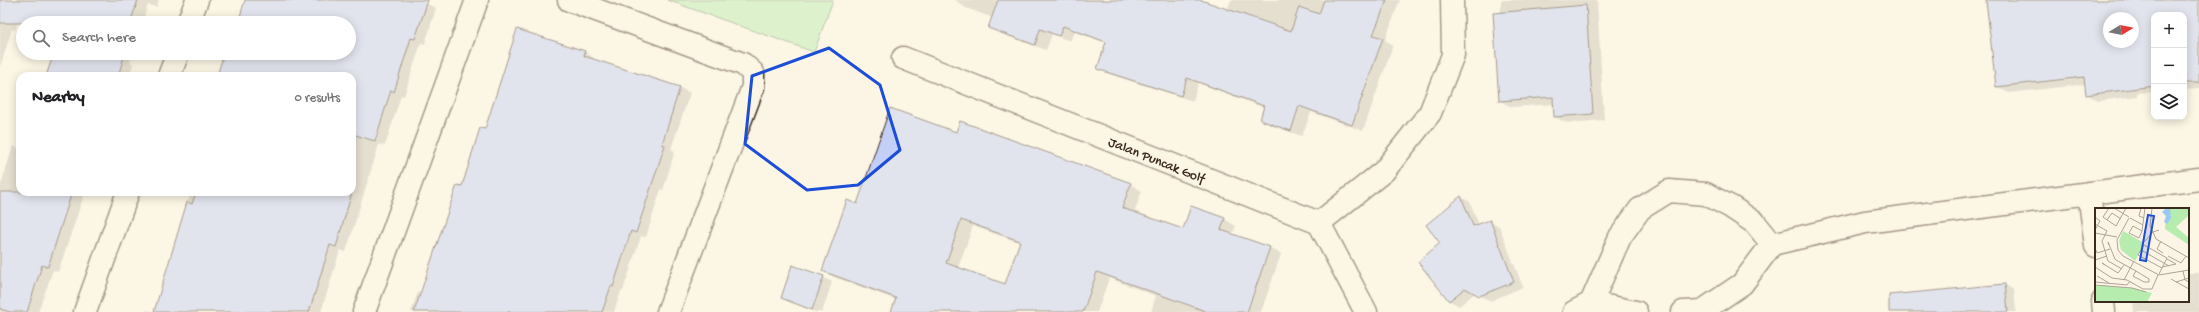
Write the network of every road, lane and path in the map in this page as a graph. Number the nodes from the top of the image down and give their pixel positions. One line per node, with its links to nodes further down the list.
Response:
1 (196, 0): 5 (street)
2 (477, 0): 18 (street)
3 (569, 0): 19 (street)
4 (1452, 0): 12 (street)
5 (190, 16)
6 (903, 58): 12 (street, Jalan Puncak Golf)
7 (175, 60): 8 (street)
8 (171, 72)
9 (2199, 179): 10 (street)
10 (2090, 193): 13 (street); 14 (street)
11 (127, 196): 17 (street)
12 (1319, 223): 20 (street)
13 (2095, 237)
14 (1772, 244): 16 (street); 22 (street)
15 (2103, 302): 23 (street)
16 (1583, 308): 21 (street)
17 (85, 312)
18 (364, 312)
19 (668, 312)
20 (1366, 312)
21 (1636, 312)
22 (1695, 312)
23 (2104, 312)

